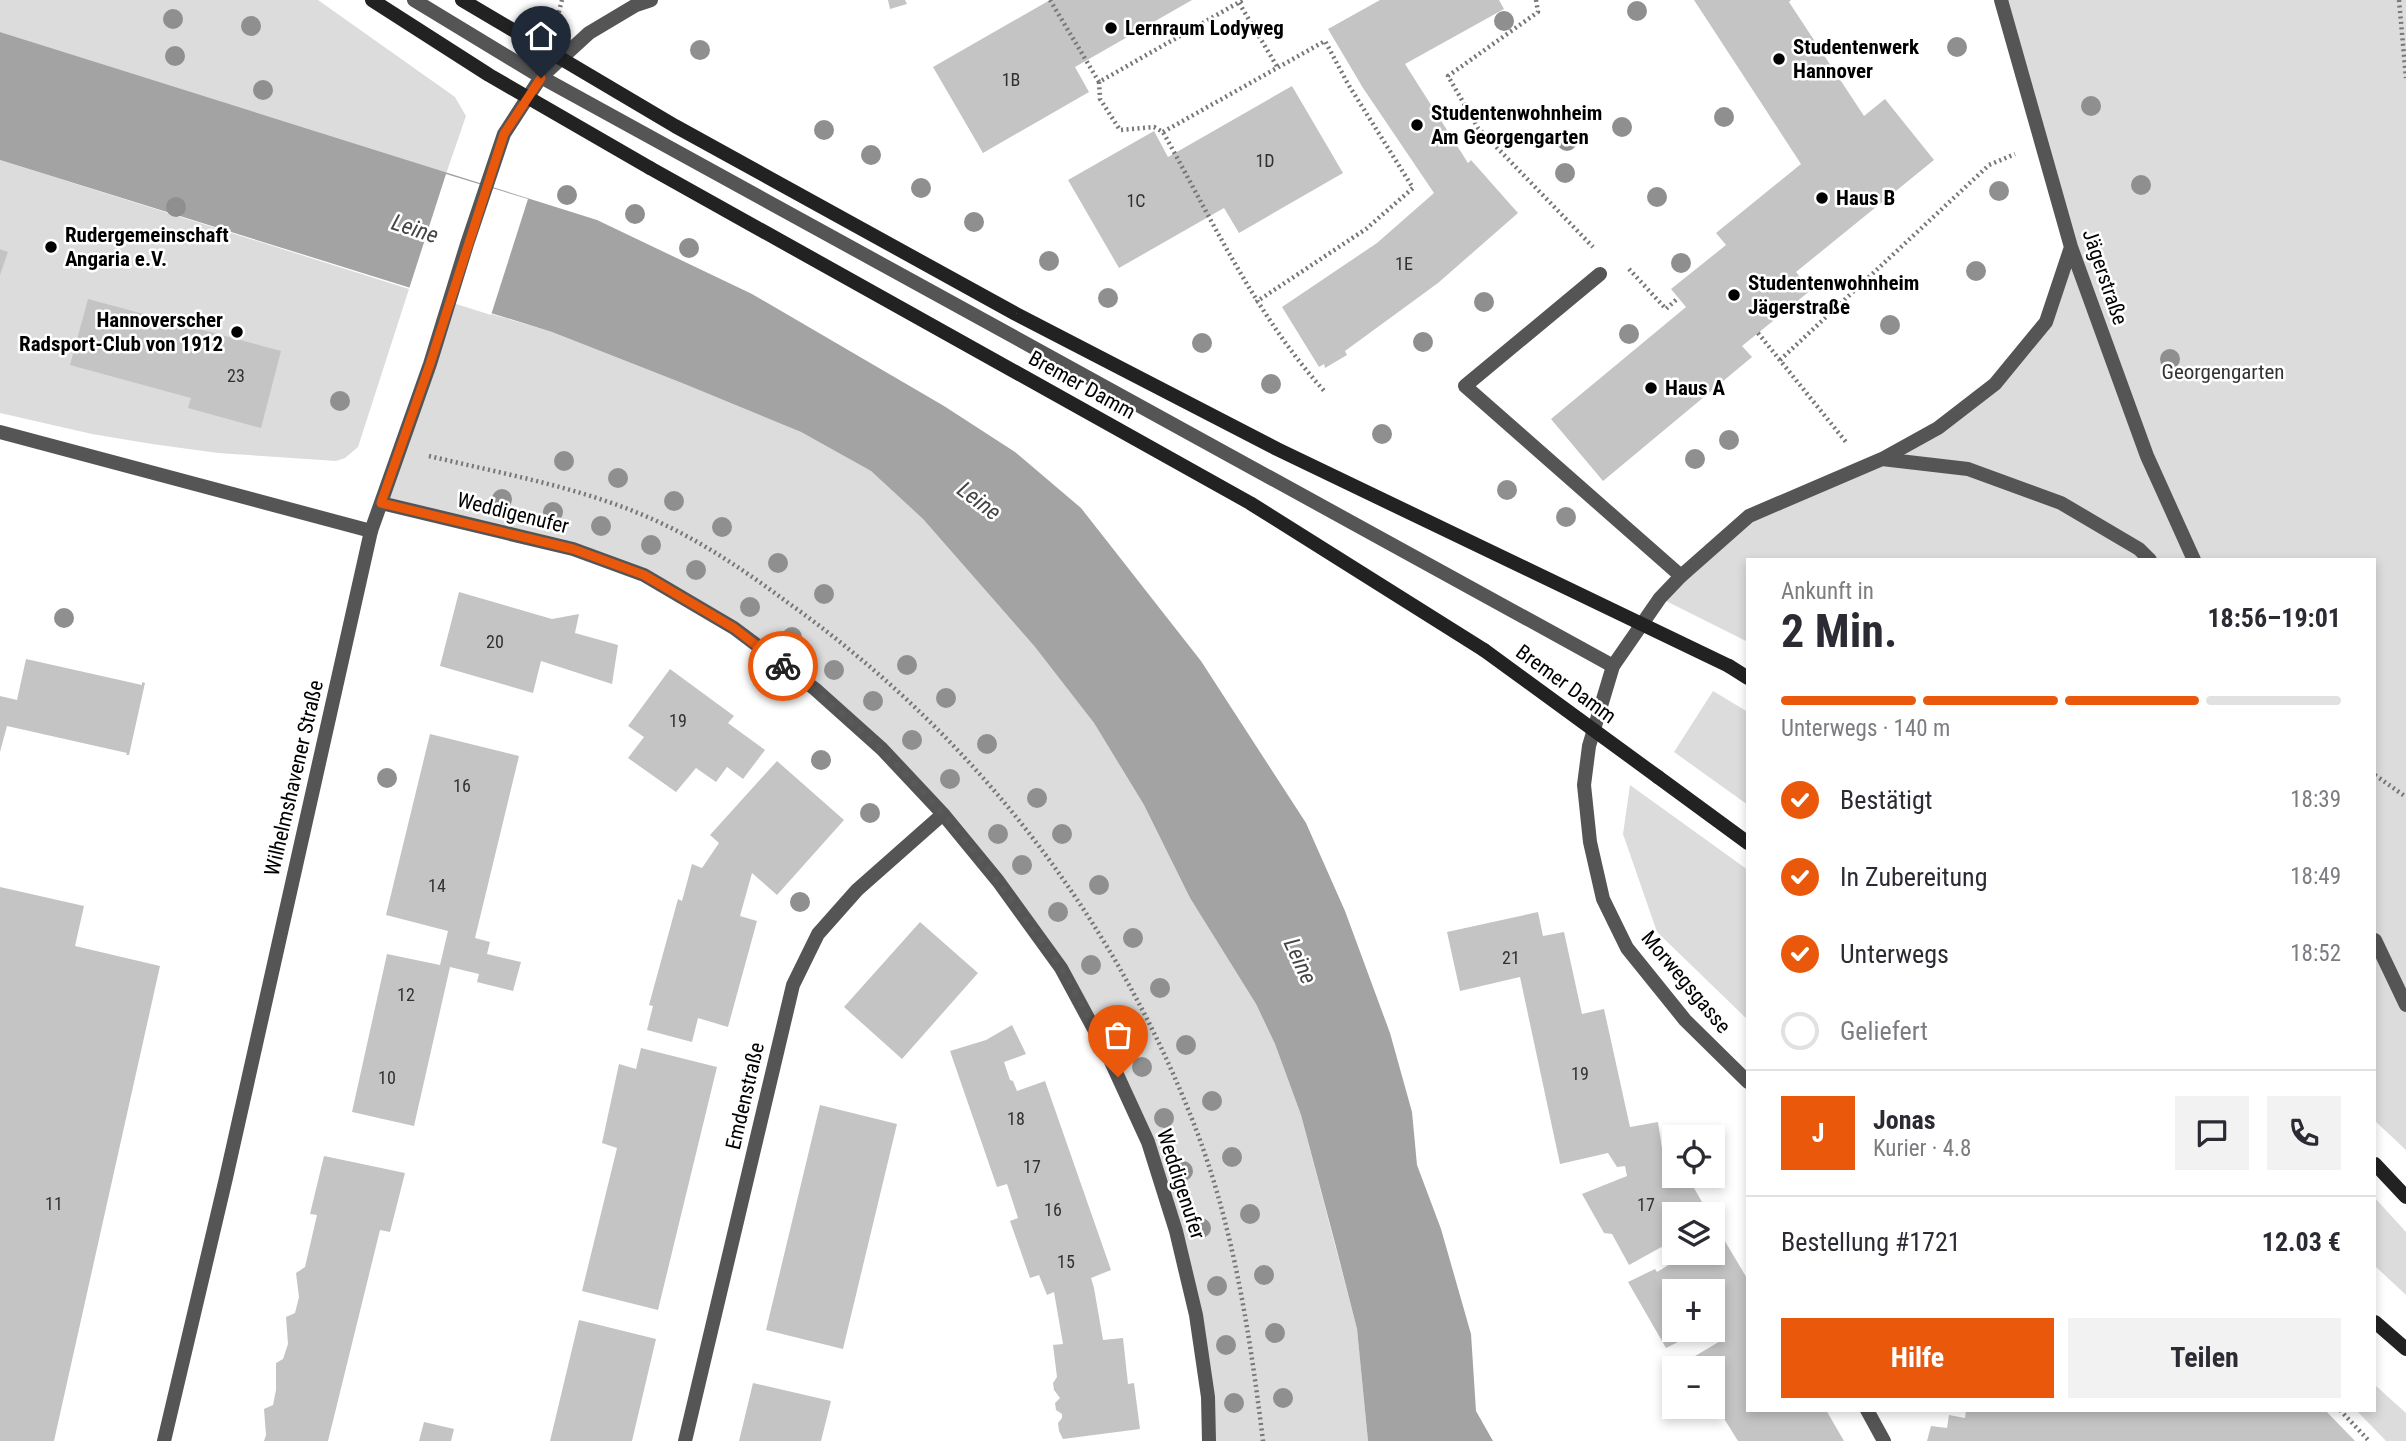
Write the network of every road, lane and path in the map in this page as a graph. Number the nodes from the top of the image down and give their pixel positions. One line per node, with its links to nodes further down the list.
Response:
1 (372, 0): 36 (main road, Bremer Damm, bridge)
2 (414, 0): 11 (street)
3 (462, 0): 32 (main road, Bremer Damm, bridge)
4 (650, 0): 11 (street, Wilhelmshavener Straße)
5 (1050, 0): 13 (path)
6 (1536, 0): 17 (path)
7 (2001, 0): 15 (street, Jägerstraße)
8 (2399, 0): 12 (path)
9 (1241, 1): 10 (path); 13 (path)
10 (1278, 68): 14 (path); 19 (path)
11 (541, 78): 26 (street, Wilhelmshavener Straße); 31 (street)
12 (2406, 78)
13 (1099, 82): 14 (path)
14 (1163, 132): 19 (path)
15 (2041, 143): 16 (street, Jägerstraße); 21 (path)
16 (2071, 247): 24 (street, Morwegsgasse); 29 (street, Jägerstraße)
17 (1605, 269): 18 (path); 30 (street)
18 (1677, 299)
19 (1256, 302): 22 (path)
20 (1758, 334): 21 (path)
21 (1780, 360): 25 (path)
22 (1326, 393)
23 (0, 432): 27 (street)
24 (1882, 459): 25 (street, Morwegsgasse); 28 (street, Morwegsgasse)
25 (1864, 465): 30 (street, Morwegsgasse)
26 (381, 503): 27 (street, Wilhelmshavener Straße); 35 (street, Weddigenufer)
27 (371, 531): 46 (street, Wilhelmshavener Straße)
28 (2148, 558)
29 (2193, 558)
30 (1681, 576): 31 (street, Morwegsgasse)
31 (1613, 666): 39 (street, Morwegsgasse)
32 (1746, 677)
33 (2376, 776): 34 (path)
34 (2406, 797)
35 (943, 814): 47 (street, Emdenstraße); 48 (street, Weddigenufer)
36 (1746, 842)
37 (2376, 942): 38 (street)
38 (2406, 1005)
39 (1746, 1080)
40 (2376, 1165): 41 (main road)
41 (2406, 1197)
42 (2376, 1323): 43 (main road)
43 (2406, 1349)
44 (1868, 1412): 49 (street)
45 (2342, 1412): 50 (path)
46 (164, 1441)
47 (685, 1441)
48 (1209, 1441)
49 (1885, 1441)
50 (2369, 1441)

